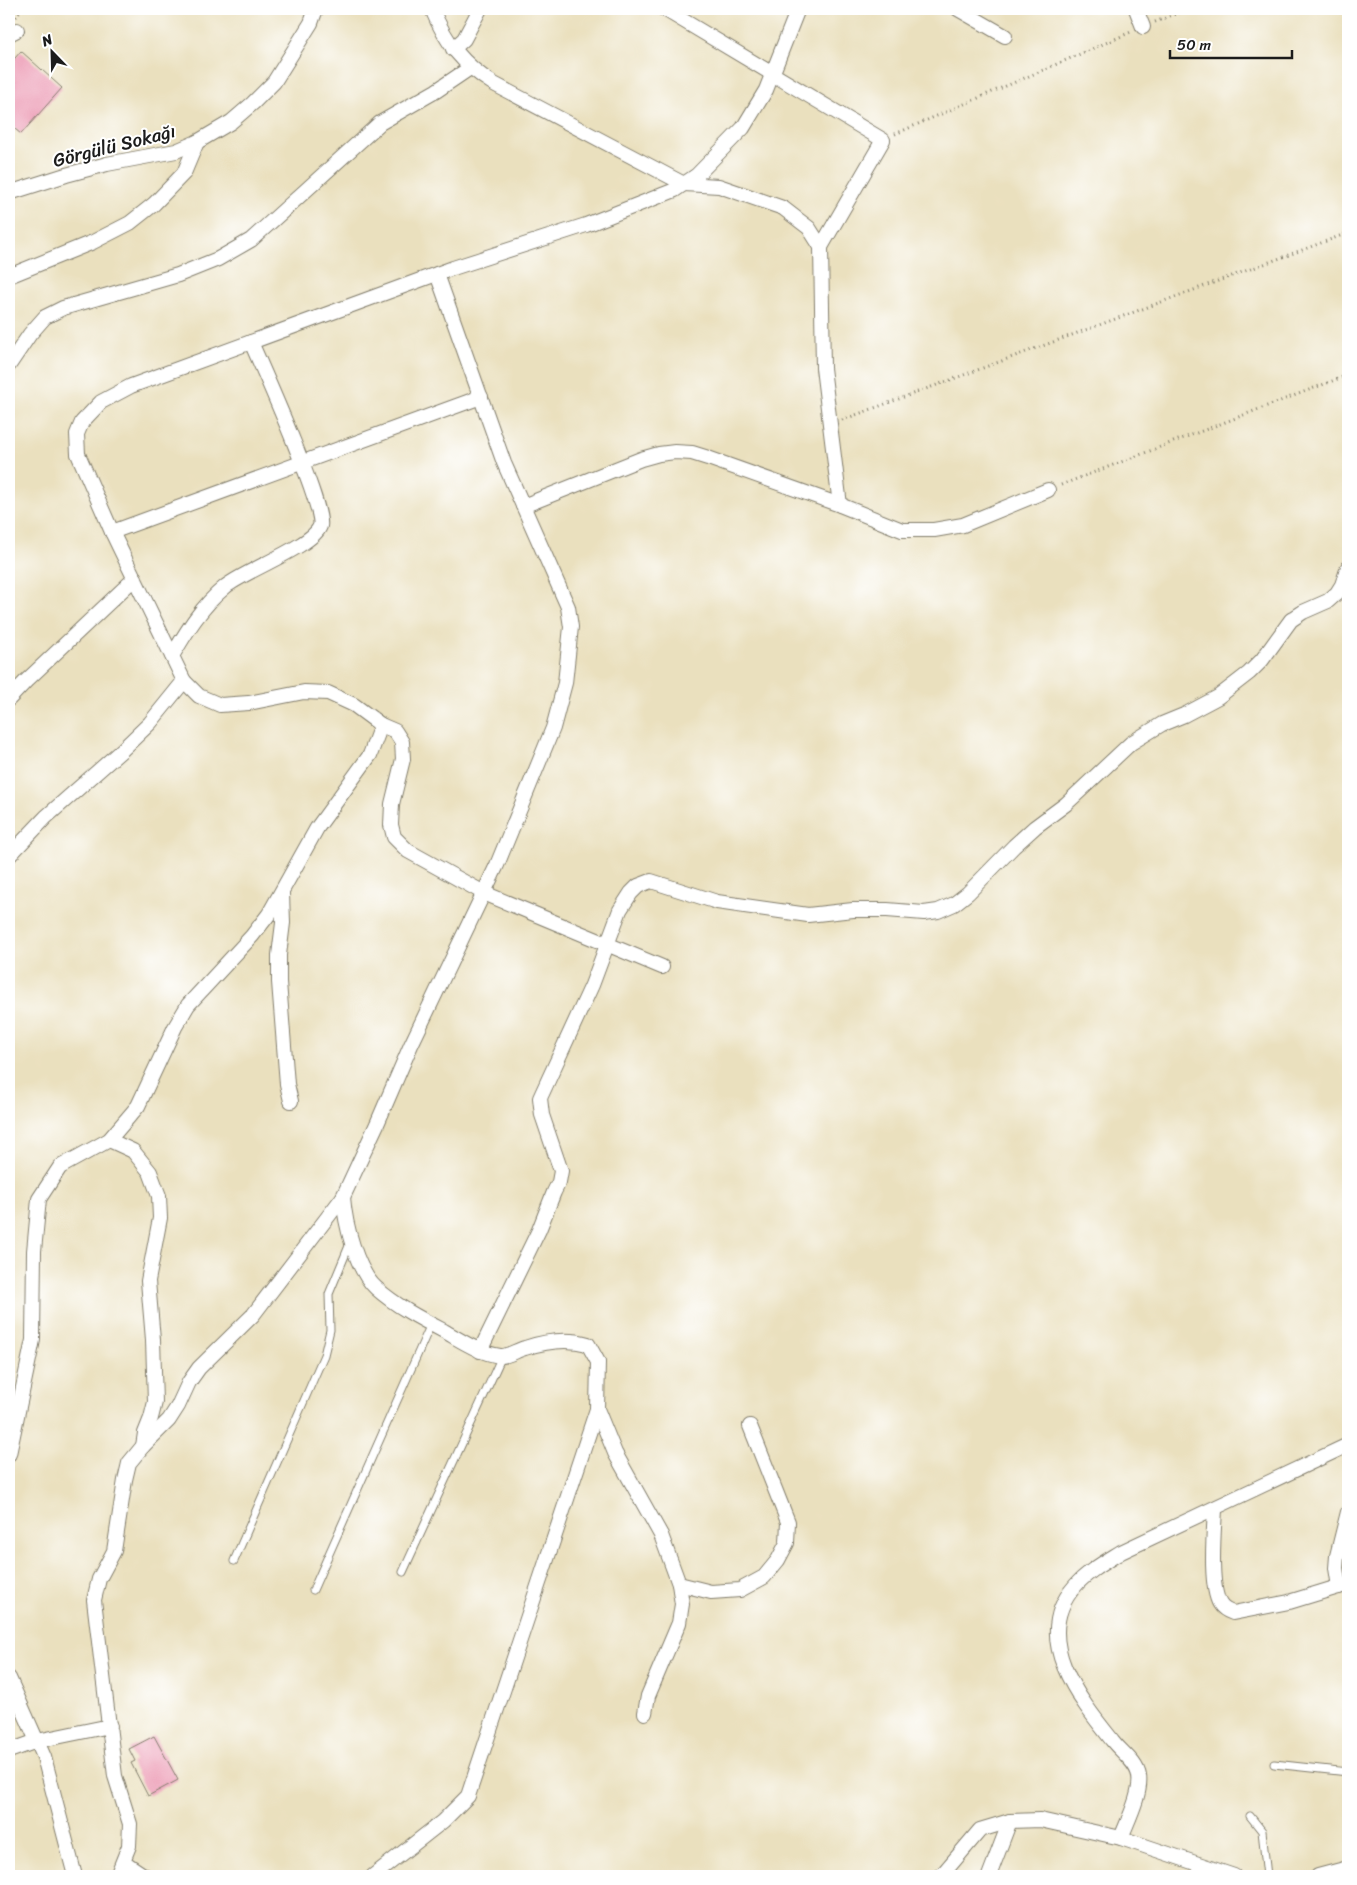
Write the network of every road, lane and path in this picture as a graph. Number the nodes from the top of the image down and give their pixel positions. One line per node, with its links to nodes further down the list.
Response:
1 (316, 9): 15 (street, Görgülü Sokağı)
2 (432, 9): 11 (street)
3 (480, 9): 11 (street)
4 (664, 9): 13 (street)
5 (798, 9): 13 (street)
6 (958, 9): 10 (street)
7 (1136, 9): 9 (street)
8 (1189, 9): 9 (path)
9 (1144, 27): 14 (path)
10 (1005, 36)
11 (454, 49): 12 (street)
12 (470, 68): 16 (street); 23 (street)
13 (773, 73): 14 (street); 16 (street)
14 (884, 140): 19 (street)
15 (197, 142): 17 (street, Görgülü Sokağı); 21 (street)
16 (684, 184): 19 (street); 20 (street)
17 (9, 193)
18 (1348, 233): 26 (path)
19 (821, 247): 26 (street)
20 (437, 274): 22 (street); 25 (street)
21 (9, 276)
22 (251, 342): 27 (street); 31 (street)
23 (9, 365)
24 (1348, 374): 28 (path)
25 (481, 397): 27 (street); 30 (street)
26 (830, 425): 29 (street)
27 (302, 463): 31 (street); 34 (street)
28 (1048, 490): 29 (street)
29 (840, 504): 30 (street)
30 (523, 506): 40 (street)
31 (112, 532): 33 (street)
32 (1348, 567): 41 (street)
33 (135, 578): 34 (street); 36 (street)
34 (172, 656): 35 (street)
35 (184, 681): 37 (street); 38 (street)
36 (9, 698)
37 (382, 725): 39 (street); 40 (street)
38 (9, 856)
39 (282, 893): 43 (street); 44 (street)
40 (484, 893): 41 (street); 45 (street)
41 (607, 946): 42 (street); 48 (street)
42 (662, 967)
43 (291, 1101)
44 (109, 1140): 53 (street); 54 (street)
45 (344, 1197): 46 (street); 53 (street)
46 (352, 1238): 47 (street); 57 (lane)
47 (431, 1324): 48 (street); 61 (lane)
48 (480, 1351): 49 (street)
49 (502, 1356): 50 (street); 58 (lane)
50 (597, 1409): 59 (street); 77 (street)
51 (750, 1426): 59 (street)
52 (1348, 1445): 55 (street)
53 (143, 1446): 64 (street)
54 (9, 1454)
55 (1214, 1509): 60 (street); 71 (street)
56 (1348, 1512): 60 (street)
57 (234, 1561)
58 (403, 1572)
59 (679, 1584): 63 (street)
60 (1344, 1586)
61 (313, 1590)
62 (9, 1678): 65 (street)
63 (645, 1713)
64 (110, 1726): 65 (street); 72 (street)
65 (37, 1742): 66 (street); 74 (street)
66 (9, 1750)
67 (1274, 1764): 68 (lane)
68 (1348, 1772)
69 (1250, 1816): 81 (lane)
70 (1010, 1821): 71 (street); 78 (street); 79 (street)
71 (1121, 1838): 80 (street)
72 (124, 1862): 75 (street); 76 (street)
73 (1348, 1868): 82 (street)
74 (75, 1876)
75 (117, 1876)
76 (146, 1876)
77 (373, 1876)
78 (941, 1876)
79 (989, 1876)
80 (1234, 1876)
81 (1267, 1876)
82 (1318, 1876)

